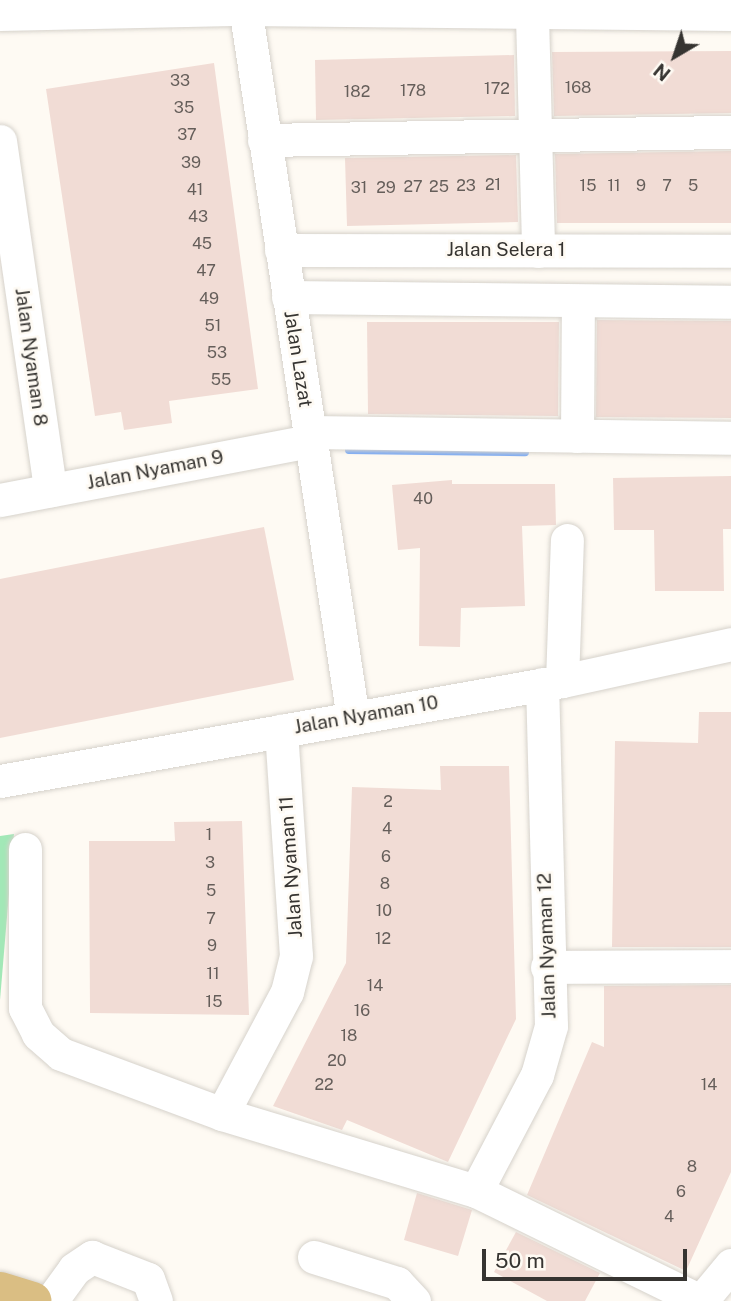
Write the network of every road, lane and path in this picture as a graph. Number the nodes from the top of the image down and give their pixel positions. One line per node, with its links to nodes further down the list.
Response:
1 (245, 5): 2 (street); 3 (street); 8 (street, Jalan Lazat)
2 (551, 10): 4 (street); 6 (street)
3 (0, 14)
4 (731, 14)
5 (731, 132): 6 (street)
6 (534, 136): 8 (street); 10 (street)
7 (0, 141): 12 (street, Jalan Nyaman 8)
8 (264, 141): 9 (street, Jalan Lazat)
9 (281, 250): 10 (street, Jalan Selera 1); 13 (street, Jalan Lazat)
10 (538, 251): 11 (street, Jalan Selera 1)
11 (731, 251)
12 (9, 267): 19 (street, Jalan Nyaman 8)
13 (288, 297): 14 (street); 17 (street, Jalan Lazat)
14 (578, 300): 15 (street); 16 (street)
15 (731, 302)
16 (578, 436): 17 (street, Jalan Nyaman 9); 18 (street, Jalan Nyaman 9)
17 (310, 437): 19 (street, Jalan Nyaman 9); 24 (street, Jalan Lazat)
18 (731, 438)
19 (50, 490): 20 (street, Jalan Nyaman 9)
20 (0, 500)
21 (567, 540): 23 (street, Jalan Nyaman 12)
22 (731, 644): 23 (street, Jalan Nyaman 10)
23 (552, 683): 24 (street, Jalan Nyaman 10); 29 (street, Jalan Nyaman 12)
24 (353, 718): 25 (street, Jalan Nyaman 10)
25 (281, 730): 26 (street, Jalan Nyaman 10); 30 (street, Jalan Nyaman 11)
26 (0, 781)
27 (25, 849): 30 (street)
28 (731, 965): 29 (street)
29 (547, 967): 31 (street, Jalan Nyaman 12)
30 (222, 1114): 31 (street)
31 (477, 1191): 33 (street)
32 (314, 1256): 38 (street)
33 (717, 1288)
34 (0, 1291): 35 (main road)
35 (32, 1301)
36 (51, 1301): 37 (street)
37 (156, 1301)
38 (414, 1301)

